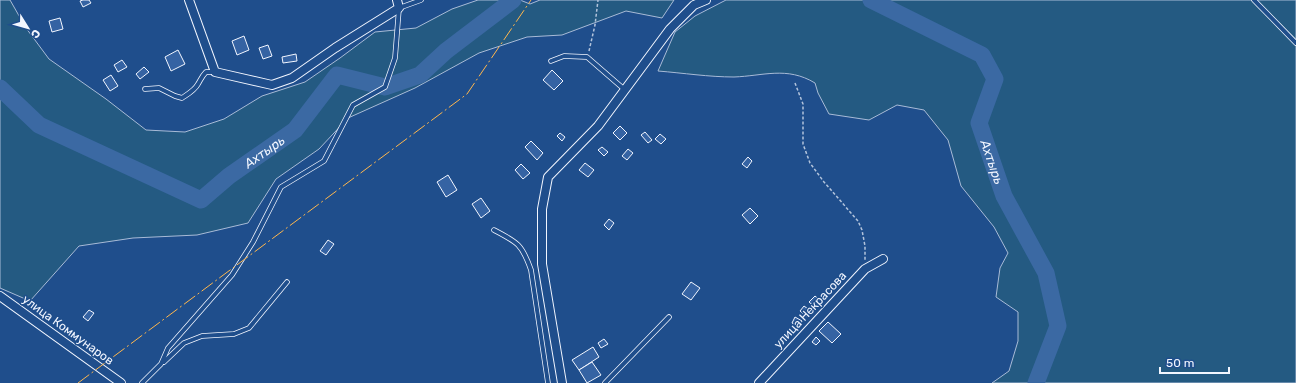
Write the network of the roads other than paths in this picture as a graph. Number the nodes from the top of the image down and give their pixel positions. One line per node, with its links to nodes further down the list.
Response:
1 (189, 0): 8 (street)
2 (421, 0): 5 (lane)
3 (706, 0): 10 (street)
4 (1254, 0): 6 (lane)
5 (398, 4): 8 (street); 16 (lane)
6 (1296, 43)
7 (551, 61): 10 (lane)
8 (215, 72): 9 (lane)
9 (145, 89)
10 (625, 90): 20 (street)
11 (494, 230): 19 (lane)
12 (882, 259): 22 (street, улица Некрасова)
13 (287, 282): 16 (lane)
14 (0, 296): 17 (street, улица Коммунаров)
15 (669, 317): 21 (lane)
16 (162, 364): 18 (lane)
17 (121, 383)
18 (142, 383)
19 (548, 383)
20 (562, 383)
21 (605, 383)
22 (759, 383)

